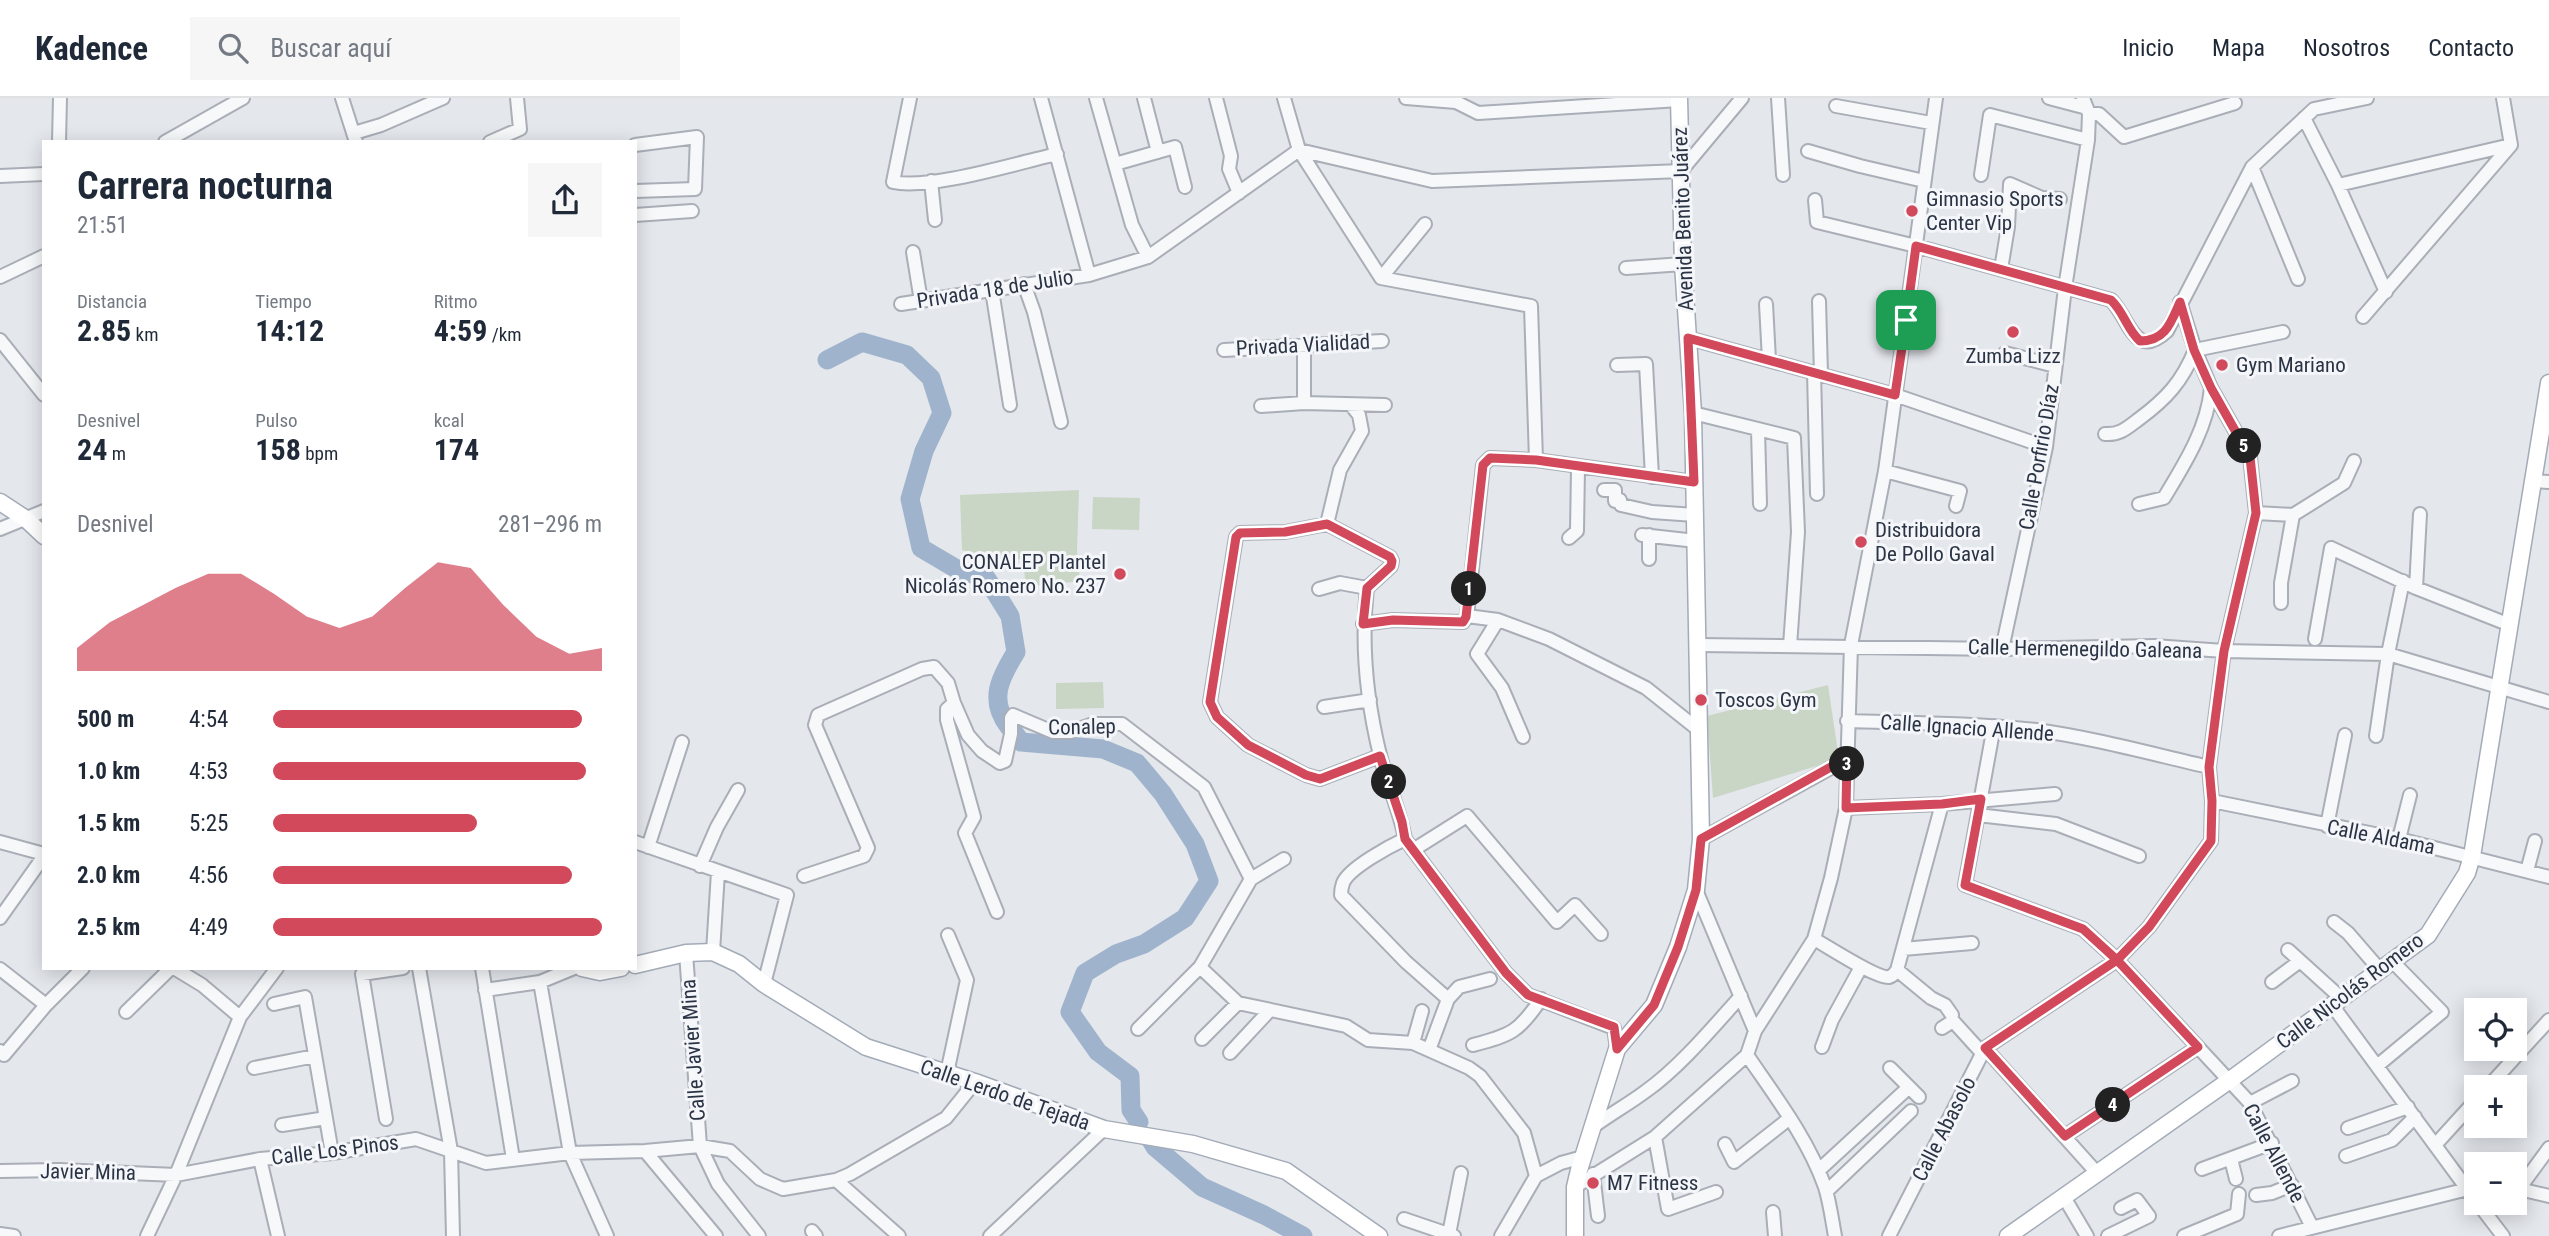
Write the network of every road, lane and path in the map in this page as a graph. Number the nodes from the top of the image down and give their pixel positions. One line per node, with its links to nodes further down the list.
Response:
1 (60, 98): 27 (street)
2 (243, 98): 28 (street)
3 (342, 98): 26 (street)
4 (443, 98): 26 (street)
5 (517, 98): 29 (street)
6 (910, 98): 44 (street)
7 (1041, 98): 36 (street)
8 (1096, 98): 37 (street)
9 (1144, 98): 35 (street)
10 (1216, 98): 49 (street)
11 (1284, 98): 33 (street)
12 (1406, 98): 19 (street)
13 (1742, 98): 39 (street)
14 (1778, 98): 43 (street)
15 (1936, 98): 25 (street)
16 (2049, 98): 23 (street)
17 (2367, 98): 20 (street)
18 (2502, 98): 32 (street)
19 (1679, 99): 39 (main road, Avenida Benito Juárez)
20 (2341, 100): 24 (street)
21 (2235, 103): 23 (street)
22 (1836, 106): 25 (street)
23 (2087, 107): 30 (street, Calle Porfirio Díaz)
24 (2304, 118): 38 (street); 46 (street)
25 (1931, 123): 45 (street)
26 (355, 137)
27 (59, 140)
28 (169, 140)
29 (495, 140)
30 (2088, 140): 42 (street); 68 (street, Calle Porfirio Díaz)
31 (637, 145): 48 (street)
32 (2511, 145): 46 (street); 70 (street)
33 (1299, 150): 39 (street); 49 (street, Privada 18 de Julio); 65 (street)
34 (1808, 151): 45 (street)
35 (1158, 152): 37 (street); 47 (street)
36 (1057, 154): 44 (street); 63 (street)
37 (1115, 164): 59 (street)
38 (2252, 167): 66 (street); 73 (street)
39 (1681, 171): 60 (main road, Avenida Benito Juárez)
40 (42, 174): 41 (street)
41 (0, 175)
42 (1980, 175)
43 (1783, 176)
44 (931, 181): 54 (street)
45 (1924, 181): 56 (street)
46 (2338, 185): 70 (street)
47 (1185, 187)
48 (637, 191)
49 (1238, 193): 59 (street, Privada 18 de Julio)
50 (2060, 199): 62 (street)
51 (1815, 200): 56 (street)
52 (692, 211): 53 (street)
53 (637, 215)
54 (934, 220)
55 (1425, 224): 65 (street)
56 (1916, 246): 62 (street); 92 (street)
57 (913, 252): 71 (street)
58 (42, 257): 64 (street)
59 (1148, 257): 63 (street, Privada 18 de Julio)
60 (1683, 264): 61 (street); 78 (main road, Avenida Benito Juárez)
61 (1626, 268)
62 (2001, 269): 68 (street)
63 (1089, 275): 67 (street, Privada 18 de Julio)
64 (0, 277)
65 (1381, 278): 103 (street)
66 (2298, 279)
67 (1024, 284): 69 (street, Privada 18 de Julio); 99 (street)
68 (2065, 288): 73 (street); 87 (street, Calle Porfirio Díaz)
69 (992, 290): 71 (street, Privada 18 de Julio); 94 (street)
70 (2386, 292): 76 (street)
71 (921, 301): 74 (street, Privada 18 de Julio)
72 (1819, 301): 88 (street)
73 (2180, 302): 83 (street, Calle Abasolo)
74 (901, 304)
75 (1766, 304): 85 (street)
76 (2363, 317)
77 (2283, 332): 83 (street)
78 (1688, 338): 85 (street); 98 (main road, Avenida Benito Juárez)
79 (0, 340): 91 (street)
80 (1382, 341): 81 (street, Privada Vialidad)
81 (1304, 345): 82 (street, Privada Vialidad); 93 (street)
82 (1224, 350)
83 (2194, 350): 90 (street, Calle Abasolo); 101 (street)
84 (2005, 353): 87 (street)
85 (1769, 360): 88 (street)
86 (1617, 365): 107 (street)
87 (2055, 366): 102 (street, Calle Porfirio Díaz)
88 (1817, 373): 92 (street); 111 (street)
89 (2549, 383): 109 (main road, Calle Nicolás Romero)
90 (2211, 388): 114 (street); 117 (street, Calle Abasolo)
91 (42, 392)
92 (1895, 395): 102 (street); 106 (street)
93 (1304, 403): 95 (street); 97 (street)
94 (1010, 405)
95 (1351, 405): 96 (street); 122 (street)
96 (1385, 405)
97 (1261, 406)
98 (1693, 413): 100 (street); 108 (main road, Avenida Benito Juárez)
99 (1061, 422)
100 (1758, 430): 113 (street); 139 (street)
101 (2105, 434)
102 (2046, 447): 141 (street, Calle Porfirio Díaz)
103 (1536, 460): 105 (street); 133 (street)
104 (2354, 461): 120 (street)
105 (1578, 468): 107 (street); 125 (street)
106 (1885, 471): 115 (street); 140 (street)
107 (1652, 477): 108 (street)
108 (1694, 482): 119 (main road, Avenida Benito Juárez)
109 (2541, 482): 136 (main road, Calle Nicolás Romero)
110 (1604, 490): 119 (street)
111 (1817, 494)
112 (0, 502): 121 (main road)
113 (1760, 503)
114 (2139, 504)
115 (1956, 506)
116 (42, 512): 121 (street)
117 (2256, 513): 120 (street); 142 (street, Calle Abasolo)
118 (2420, 514): 130 (street)
119 (1695, 515): 126 (main road, Avenida Benito Juárez)
120 (2293, 515): 132 (street)
121 (26, 519): 123 (street); 124 (main road)
122 (1327, 524): 129 (street); 156 (street)
123 (0, 529)
124 (42, 534)
125 (1569, 538)
126 (1696, 541): 127 (street); 138 (main road, Avenida Benito Juárez)
127 (1649, 559)
128 (2403, 581): 130 (street); 137 (street); 143 (street)
129 (1367, 588): 131 (street); 135 (street)
130 (2416, 588): 136 (street)
131 (1319, 589)
132 (2281, 603)
133 (1466, 617): 134 (street); 135 (street)
134 (1498, 620): 151 (street); 154 (street)
135 (1363, 624): 145 (street)
136 (2510, 625): 144 (main road, Calle Nicolás Romero)
137 (2315, 639)
138 (1699, 645): 139 (street, Calle Hermenegildo Galeana); 151 (main road, Avenida Benito Juárez)
139 (1790, 646): 140 (street, Calle Hermenegildo Galeana)
140 (1851, 646): 141 (street, Calle Hermenegildo Galeana); 149 (street)
141 (2002, 649): 142 (street, Calle Hermenegildo Galeana)
142 (2224, 651): 143 (street, Calle Hermenegildo Galeana); 158 (street, Calle Abasolo)
143 (2388, 654): 144 (street, Calle Hermenegildo Galeana); 153 (street)
144 (2500, 689): 146 (street, Calle Hermenegildo Galeana); 177 (main road, Calle Nicolás Romero)
145 (1370, 701): 148 (street); 156 (street)
146 (2549, 702)
147 (954, 704): 183 (street, Conalep); 185 (street, Conalep); 187 (street)
148 (1324, 708)
149 (1847, 721): 150 (street, Calle Ignacio Allende); 157 (street)
150 (1994, 726): 158 (street, Calle Ignacio Allende); 162 (street)
151 (1700, 731): 169 (main road, Avenida Benito Juárez)
152 (2345, 735): 167 (street)
153 (2376, 736)
154 (1523, 737)
155 (682, 742): 173 (street)
156 (1380, 756): 168 (street)
157 (1847, 758): 165 (street); 169 (street)
158 (2209, 767): 163 (street, Calle Abasolo)
159 (738, 790): 180 (street)
160 (2055, 794): 162 (street)
161 (2410, 795): 170 (street)
162 (1981, 799): 164 (street); 166 (street)
163 (2212, 801): 167 (street, Calle Aldama); 198 (street, Calle Abasolo)
164 (1942, 804): 165 (street); 194 (street)
165 (1846, 808): 192 (street)
166 (1978, 815): 176 (street); 198 (street, Calle Allende)
167 (2327, 826): 170 (street, Calle Aldama)
168 (1405, 839): 174 (street); 222 (street)
169 (1701, 839): 186 (main road, Avenida Benito Juárez)
170 (2399, 839): 177 (street, Calle Aldama)
171 (2535, 841): 181 (street)
172 (0, 842): 175 (street)
173 (642, 845): 180 (street)
174 (1413, 850): 191 (street); 223 (street)
175 (42, 854)
176 (2139, 856)
177 (2472, 856): 181 (street, Calle Aldama); 201 (main road, Calle Nicolás Romero)
178 (42, 858): 188 (street)
179 (1284, 859): 185 (street)
180 (699, 866): 182 (street)
181 (2527, 871): 184 (street, Calle Aldama)
182 (718, 872): 196 (street); 219 (street)
183 (804, 876)
184 (2549, 877)
185 (1251, 878): 202 (street)
186 (1696, 890): 221 (street); 242 (main road, Avenida Benito Juárez)
187 (997, 912)
188 (0, 918)
189 (2334, 922): 201 (street)
190 (948, 934): 252 (street)
191 (1601, 934)
192 (1814, 939): 203 (street); 236 (street)
193 (1972, 943): 194 (street)
194 (1903, 948): 215 (street)
195 (2288, 950): 199 (street)
196 (713, 952): 197 (main road, Calle Lerdo de Tejada); 219 (main road, Calle Lerdo de Tejada)
197 (686, 953): 200 (main road, Calle Lerdo de Tejada); 275 (street, Calle Javier Mina)
198 (2117, 960): 241 (street, Calle Allende); 245 (street, Calle Abasolo)
199 (2300, 961): 218 (street); 224 (street)
200 (637, 964)
201 (2386, 965): 224 (main road, Calle Nicolás Romero); 249 (street)
202 (1200, 967): 225 (street); 235 (street)
203 (1861, 967): 215 (street); 240 (street)
204 (0, 969): 227 (street)
205 (81, 970): 227 (street)
206 (170, 970): 230 (street)
207 (176, 970): 232 (street)
208 (275, 970): 232 (street)
209 (389, 970): 265 (street)
210 (419, 970): 277 (street)
211 (482, 970): 220 (street)
212 (569, 970): 217 (street)
213 (591, 970): 214 (main road)
214 (610, 970)
215 (1898, 970): 231 (street)
216 (1489, 979): 222 (street)
217 (540, 982): 220 (street); 280 (street)
218 (2272, 982)
219 (764, 984): 252 (main road, Calle Lerdo de Tejada)
220 (485, 990): 284 (street)
221 (1741, 996): 236 (street); 267 (street)
222 (1448, 999): 243 (street)
223 (1541, 999): 239 (street); 242 (street)
224 (2336, 1002): 249 (street); 254 (main road, Calle Nicolás Romero)
225 (1238, 1003): 228 (street); 237 (street)
226 (274, 1004): 248 (street)
227 (46, 1005): 244 (street)
228 (1269, 1010): 238 (street); 246 (street)
229 (1422, 1011): 238 (street)
230 (126, 1012)
231 (1952, 1015)
232 (240, 1017): 292 (street)
233 (2549, 1020): 253 (street)
234 (1942, 1028): 245 (street)
235 (1138, 1029)
236 (1755, 1031): 247 (street)
237 (1202, 1039)
238 (1413, 1043): 243 (street)
239 (1473, 1045)
240 (1822, 1047)
241 (2198, 1047): 254 (street, Calle Allende); 270 (street)
242 (1617, 1049): 267 (main road, Avenida Benito Juárez)
243 (1429, 1050): 293 (street)
244 (0, 1051)
245 (1984, 1051): 270 (street); 331 (street, Calle Abasolo)
246 (1230, 1053)
247 (1747, 1055): 264 (street); 271 (street)
248 (315, 1056): 250 (street); 263 (street)
249 (2377, 1066): 261 (street)
250 (254, 1068)
251 (1890, 1068): 257 (street)
252 (947, 1073): 256 (main road, Calle Lerdo de Tejada)
253 (2499, 1075)
254 (2230, 1080): 259 (street, Calle Allende); 290 (main road, Calle Nicolás Romero)
255 (2292, 1081): 259 (street)
256 (975, 1082): 269 (main road, Calle Lerdo de Tejada); 296 (street, Calle Los Pinos)
257 (1909, 1088): 258 (street); 287 (street)
258 (1919, 1097)
259 (2250, 1104): 272 (street, Calle Allende)
260 (1911, 1111): 301 (street)
261 (2411, 1112): 268 (street); 274 (street); 281 (street)
262 (2464, 1113): 274 (street)
263 (326, 1118): 266 (street); 279 (street)
264 (1790, 1118): 273 (street); 287 (street)
265 (386, 1119)
266 (282, 1125)
267 (1592, 1128): 282 (main road, Avenida Benito Juárez)
268 (2348, 1128)
269 (1104, 1129): 325 (street); 326 (main road, Calle Lerdo de Tejada)
270 (2065, 1136): 290 (street)
271 (1655, 1137): 291 (street); 303 (street)
272 (2272, 1143): 285 (street); 298 (street, Calle Allende)
273 (1724, 1144)
274 (2436, 1144): 295 (street)
275 (700, 1146): 278 (street, Calle Los Pinos); 296 (street, Calle Los Pinos); 323 (street)
276 (2549, 1148): 294 (street)
277 (451, 1151): 279 (street, Calle Los Pinos); 284 (street, Calle Los Pinos); 320 (street)
278 (645, 1151): 280 (street, Calle Los Pinos); 322 (street)
279 (332, 1153): 283 (street, Calle Los Pinos)
280 (570, 1153): 284 (street, Calle Los Pinos); 321 (street)
281 (2346, 1156)
282 (1583, 1157): 293 (street); 299 (main road, Avenida Benito Juárez)
283 (260, 1159): 292 (street, Calle Los Pinos); 319 (street)
284 (513, 1159)
285 (2231, 1159): 286 (street); 297 (street)
286 (2202, 1169)
287 (1819, 1170): 301 (street)
288 (0, 1171): 292 (street, Javier Mina)
289 (1461, 1173): 316 (street)
290 (2097, 1173): 307 (main road, Calle Nicolás Romero)
291 (1593, 1174): 299 (street); 311 (street)
292 (176, 1175): 318 (street)
293 (1536, 1176): 327 (street)
294 (2527, 1176)
295 (2464, 1179)
296 (836, 1180): 324 (street)
297 (2236, 1180)
298 (2292, 1185): 305 (street); 313 (street, Calle Allende)
299 (1576, 1187): 328 (main road, Avenida Benito Juárez)
300 (2464, 1190): 313 (street)
301 (1826, 1191): 330 (street)
302 (2527, 1191): 306 (street)
303 (1716, 1192)
304 (2239, 1194): 314 (street)
305 (2256, 1195)
306 (2549, 1196)
307 (2064, 1197): 332 (main road, Calle Nicolás Romero); 333 (street)
308 (2121, 1208): 334 (street)
309 (1773, 1212): 329 (street)
310 (2487, 1215): 337 (street)
311 (1598, 1216)
312 (1404, 1219): 316 (street)
313 (2312, 1227): 336 (street)
314 (2204, 1232): 335 (street)
315 (0, 1234): 317 (street)
316 (1452, 1235)
317 (14, 1236)
318 (147, 1236)
319 (278, 1236)
320 (453, 1236)
321 (607, 1236)
322 (716, 1236)
323 (759, 1236)
324 (899, 1236)
325 (990, 1236)
326 (1379, 1236)
327 (1501, 1236)
328 (1575, 1236)
329 (1775, 1236)
330 (1835, 1236)
331 (1889, 1236)
332 (2008, 1236)
333 (2087, 1236)
334 (2108, 1236)
335 (2184, 1236)
336 (2279, 1236)
337 (2503, 1236)

